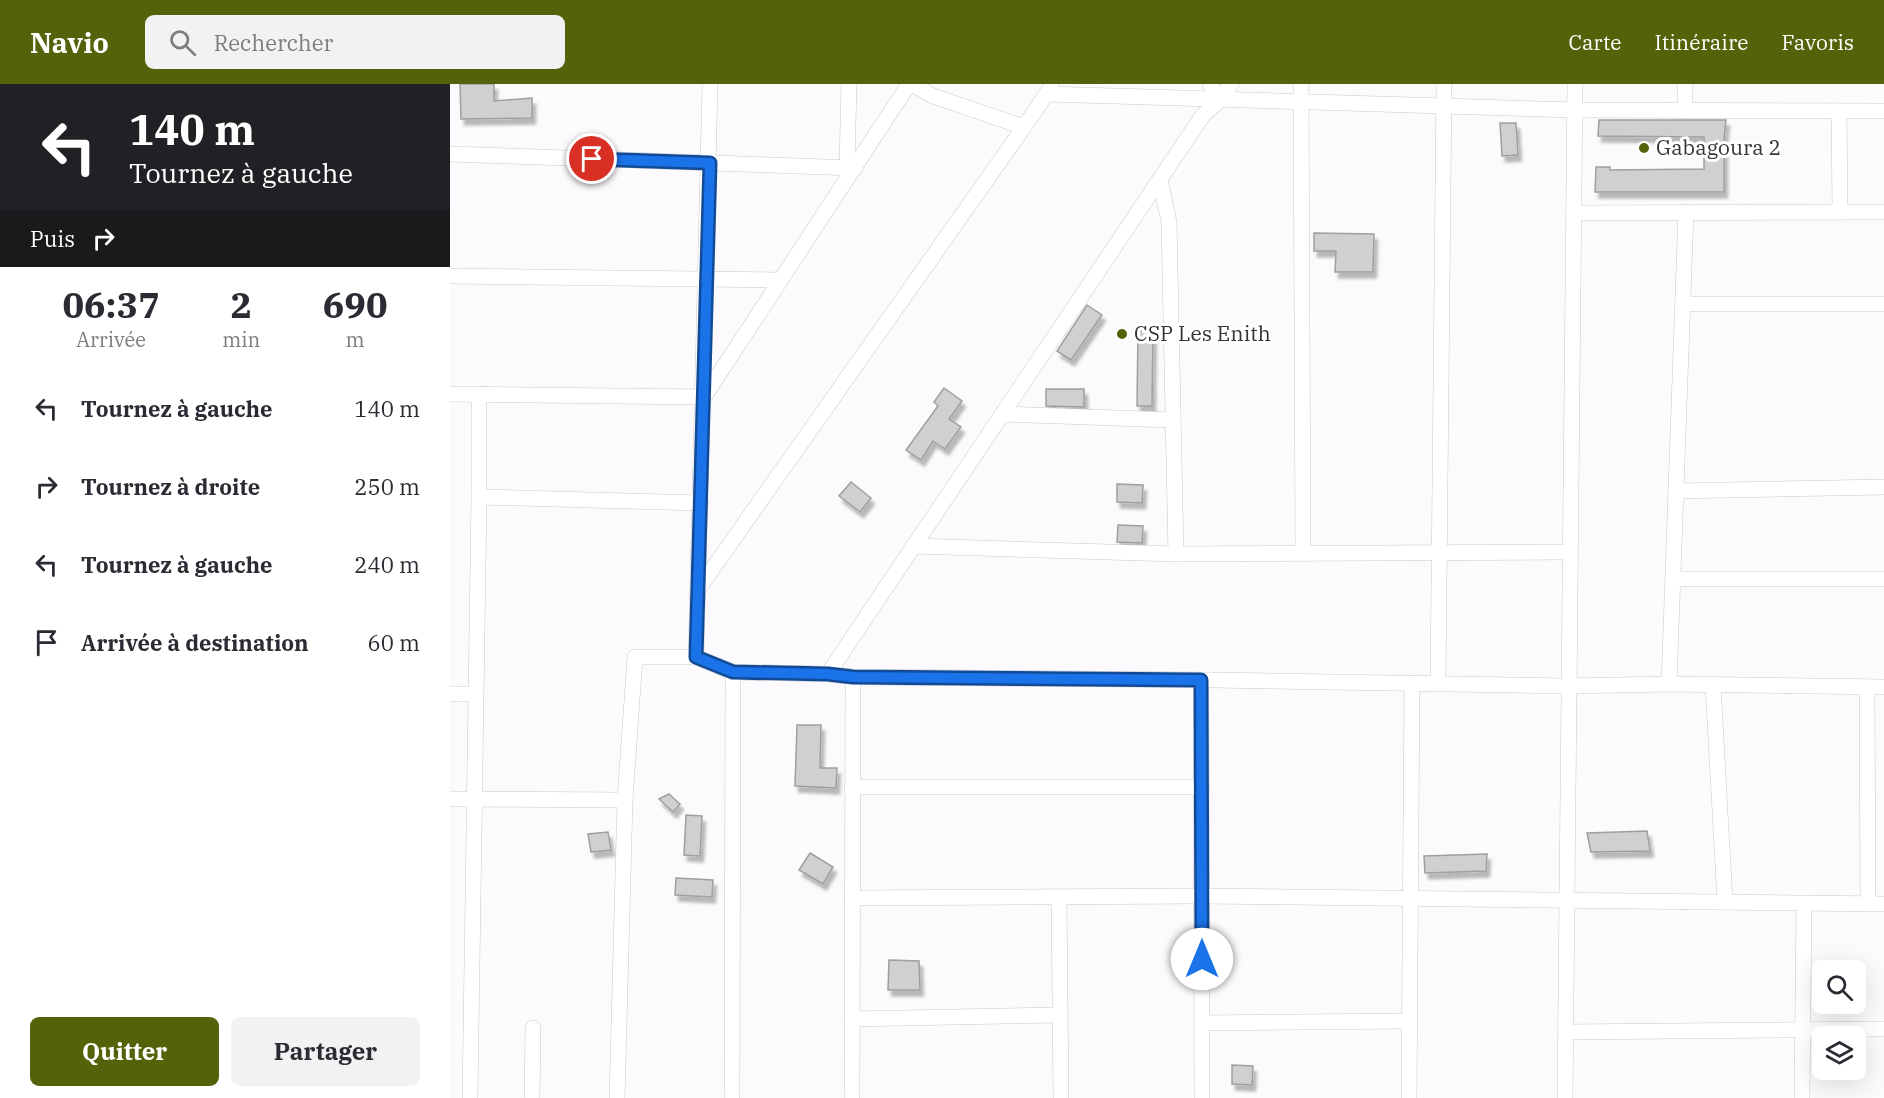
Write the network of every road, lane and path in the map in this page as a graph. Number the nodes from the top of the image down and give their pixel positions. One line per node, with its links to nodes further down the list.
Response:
1 (710, 84): 20 (street)
2 (849, 84): 21 (street)
3 (911, 84): 18 (street); 21 (street)
4 (1210, 84): 11 (street)
5 (1231, 84): 11 (street)
6 (1301, 84): 12 (street)
7 (1444, 84): 13 (street)
8 (1575, 84): 14 (street)
9 (1685, 84): 15 (street)
10 (1049, 89): 11 (street); 18 (street)
11 (1220, 100): 12 (street); 22 (street)
12 (1301, 102): 13 (street); 43 (street)
13 (1443, 106): 14 (street); 44 (street)
14 (1575, 110): 15 (street); 26 (street)
15 (1685, 111): 16 (street)
16 (1839, 111): 17 (street); 24 (street)
17 (1884, 111)
18 (1024, 127): 48 (street)
19 (450, 154): 20 (street)
20 (710, 163): 21 (street); 28 (street)
21 (851, 168): 29 (street)
22 (1160, 179): 35 (street); 36 (street)
23 (1686, 212): 24 (street); 26 (street); 30 (street)
24 (1840, 212): 25 (street)
25 (1884, 212)
26 (1574, 213): 42 (street)
27 (450, 276): 28 (street)
28 (706, 279): 29 (street); 34 (street)
29 (781, 280): 34 (street)
30 (1683, 304): 31 (street); 38 (street)
31 (1884, 304)
32 (450, 394): 33 (street)
33 (479, 394): 34 (street); 39 (street)
34 (704, 397): 40 (street)
35 (1002, 414): 36 (street); 41 (street)
36 (1173, 420): 45 (street)
37 (1884, 488): 38 (street)
38 (1676, 491): 46 (street)
39 (479, 497): 40 (street); 62 (street)
40 (701, 503): 48 (street)
41 (913, 546): 45 (street); 51 (street)
42 (1570, 552): 44 (street); 58 (street)
43 (1303, 553): 44 (street); 45 (street)
44 (1439, 553): 55 (street)
45 (1176, 554)
46 (1673, 579): 47 (street); 56 (street)
47 (1884, 579)
48 (699, 588): 49 (street)
49 (696, 657): 50 (street); 67 (street)
50 (733, 672): 51 (street); 88 (street)
51 (828, 674): 52 (street)
52 (853, 677): 53 (street); 63 (street)
53 (1201, 680): 54 (street); 64 (street)
54 (1412, 683): 55 (street); 71 (street)
55 (1438, 684): 58 (street)
56 (1669, 684): 57 (street); 58 (street)
57 (1713, 685): 59 (street); 73 (street)
58 (1568, 686): 72 (street)
59 (1867, 687): 60 (street); 75 (street)
60 (1884, 687)
61 (450, 694): 62 (street)
62 (475, 694): 66 (street)
63 (852, 787): 64 (street); 70 (street)
64 (1202, 787): 68 (street)
65 (450, 799): 66 (street)
66 (474, 799): 67 (street); 85 (street)
67 (625, 800): 87 (street)
68 (1202, 896): 69 (street); 71 (street); 80 (street)
69 (1059, 897): 70 (street); 77 (street)
70 (852, 898): 78 (street)
71 (1410, 899): 72 (street); 79 (street)
72 (1567, 900): 73 (street); 84 (street)
73 (1725, 902): 74 (street)
74 (1804, 903): 75 (street); 82 (street)
75 (1868, 904): 76 (street)
76 (1884, 904)
77 (1060, 1015): 78 (street); 90 (street)
78 (852, 1019): 89 (street)
79 (1409, 1021): 80 (street); 92 (street)
80 (1202, 1023): 91 (street)
81 (533, 1028): 86 (street)
82 (1802, 1029): 83 (street); 84 (street); 94 (street)
83 (1884, 1029)
84 (1566, 1032): 93 (street)
85 (470, 1098)
86 (532, 1098)
87 (617, 1098)
88 (732, 1098)
89 (852, 1098)
90 (1061, 1098)
91 (1202, 1098)
92 (1409, 1098)
93 (1565, 1098)
94 (1802, 1098)

